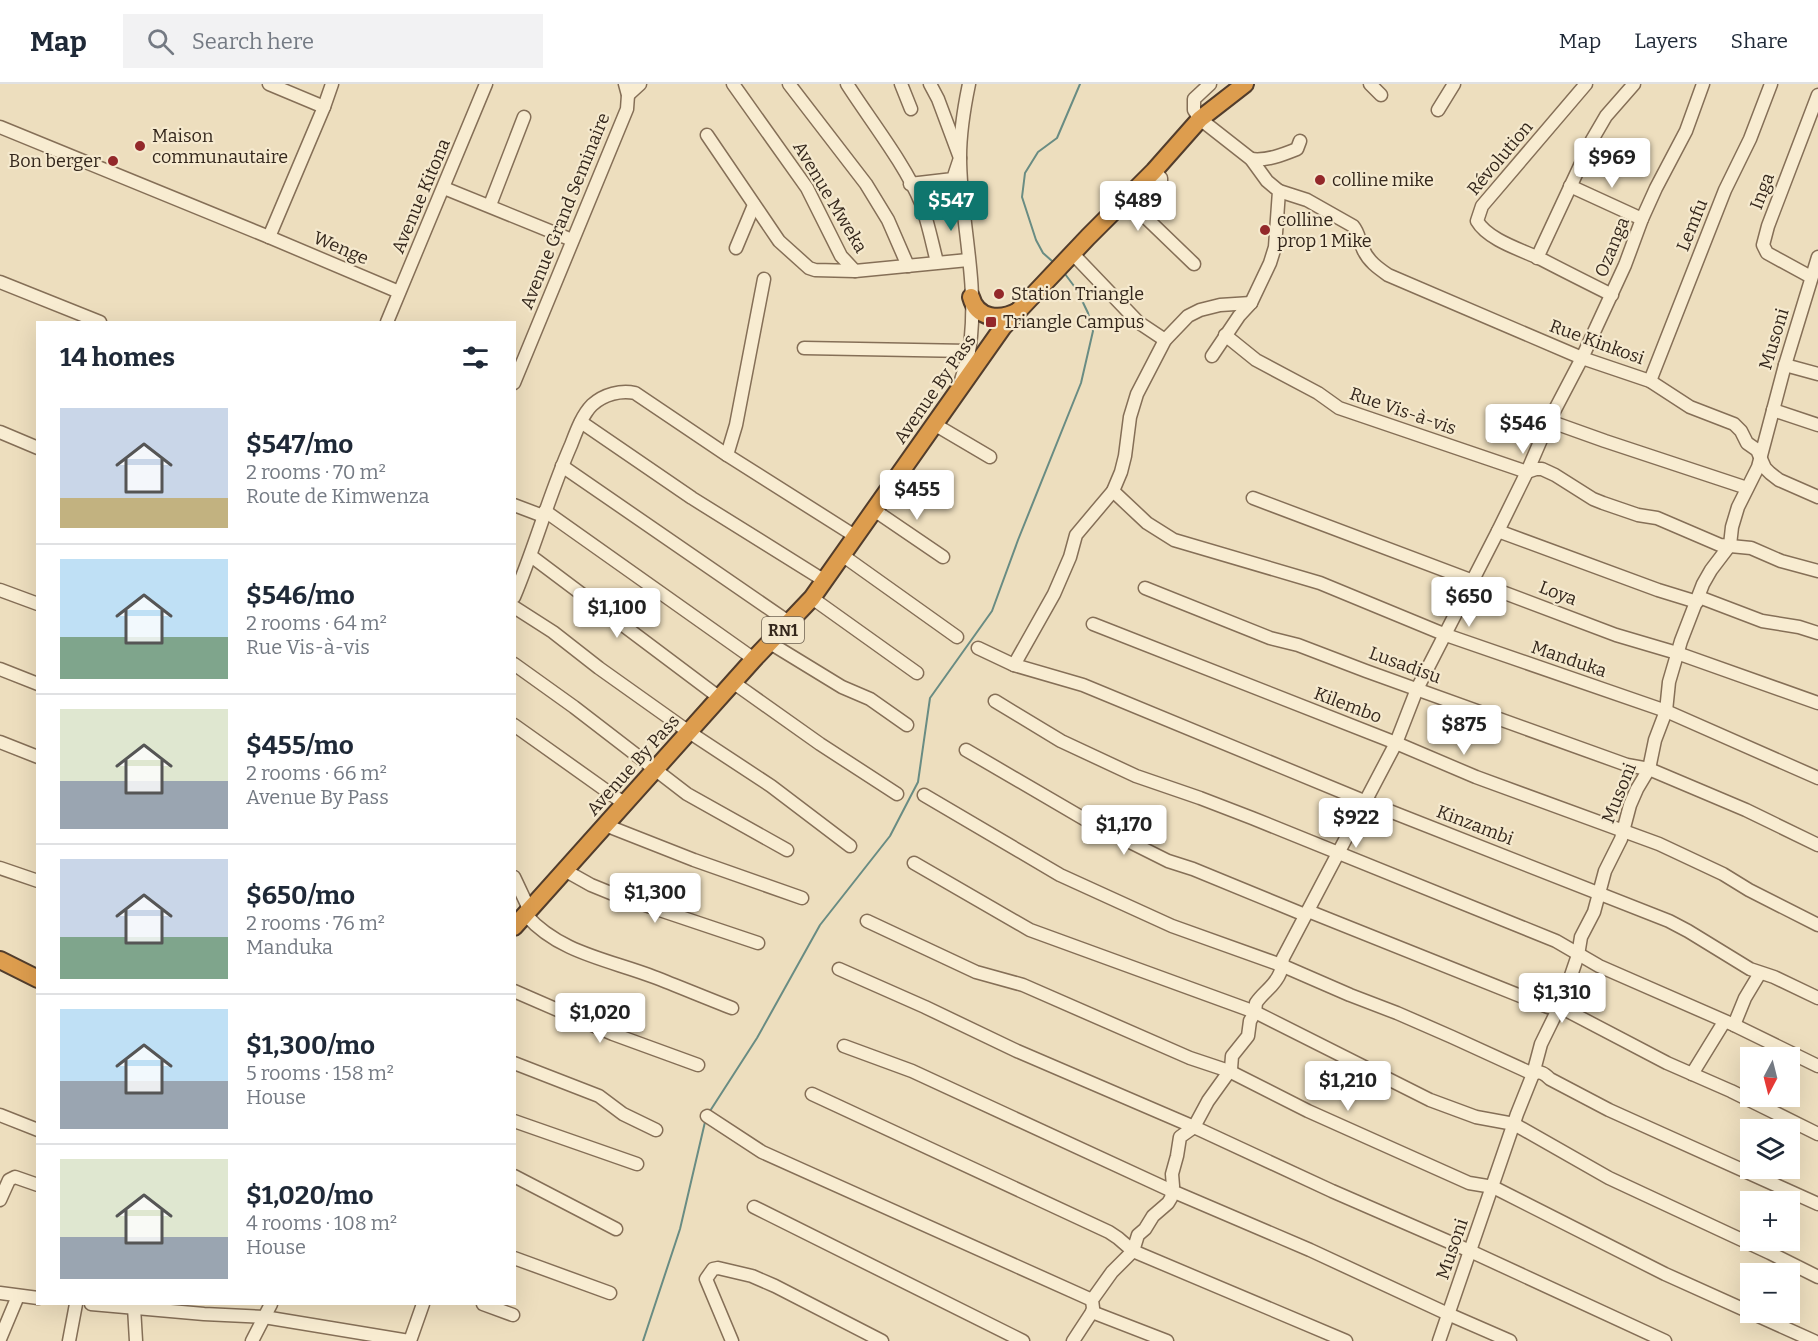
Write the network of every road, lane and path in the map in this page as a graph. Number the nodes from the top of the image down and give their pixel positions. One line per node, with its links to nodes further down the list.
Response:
1 (269, 84): 22 (street)
2 (332, 84): 22 (street)
3 (486, 84): 35 (street, Avenue Kitona)
4 (640, 84): 19 (street)
5 (733, 84): 50 (street, Avenue Mweka)
6 (789, 84): 49 (street)
7 (847, 84): 33 (street)
8 (901, 84): 23 (street)
9 (930, 84): 30 (street)
10 (969, 84): 30 (street)
11 (1210, 84): 26 (street)
12 (1245, 84): 26 (highway, Avenue By Pass / RN1)
13 (1370, 84): 20 (street)
14 (1454, 84): 24 (street)
15 (1586, 84): 45 (street, Révolution)
16 (1634, 84): 34 (street)
17 (1703, 84): 39 (street, Ozanga)
18 (1772, 84): 70 (street, Lemfu)
19 (626, 90): 41 (street, Avenue Grand Seminaire)
20 (1381, 94)
21 (1818, 95): 51 (street, Inga)
22 (324, 107): 40 (street)
23 (911, 109)
24 (1438, 110)
25 (524, 117): 37 (street)
26 (1200, 119): 31 (street); 32 (highway, Avenue By Pass / RN1)
27 (0, 127): 40 (street, Wenge)
28 (707, 135): 38 (street)
29 (1300, 141): 31 (street)
30 (960, 158): 33 (street); 46 (street)
31 (1251, 159): 36 (street)
32 (1154, 171): 43 (highway, Avenue By Pass / RN1); 48 (street)
33 (910, 184): 47 (street)
34 (1570, 186): 39 (street); 45 (street)
35 (444, 188): 37 (street); 54 (street, Avenue Kitona)
36 (1279, 190): 57 (street); 66 (street, Rue Kinkosi)
37 (490, 205): 41 (street)
38 (754, 205): 42 (street); 50 (street)
39 (1642, 219): 55 (street, Ozanga)
40 (268, 237): 54 (street, Wenge)
41 (573, 240): 69 (street, Avenue Grand Seminaire)
42 (736, 248)
43 (1073, 254): 58 (highway, Avenue By Pass / RN1); 62 (street)
44 (1818, 257): 51 (street, Musoni)
45 (1537, 258): 55 (street, Révolution)
46 (968, 260): 47 (street); 56 (street)
47 (937, 262): 49 (street)
48 (1194, 264)
49 (908, 266): 50 (street)
50 (855, 271)
51 (1811, 277): 67 (street, Musoni)
52 (764, 279): 79 (street)
53 (0, 282): 59 (street)
54 (399, 292): 60 (street, Avenue Kitona)
55 (1612, 295): 66 (street, Ozanga)
56 (971, 297): 58 (highway); 64 (street)
57 (1251, 303): 61 (street); 62 (street)
58 (1021, 309): 71 (highway, Avenue By Pass / RN1)
59 (98, 321)
60 (387, 321)
61 (1226, 335): 65 (street); 83 (street, Rue Vis-à-vis)
62 (1165, 340): 85 (street)
63 (804, 348): 64 (street)
64 (969, 351): 71 (street)
65 (1212, 356)
66 (1582, 358): 70 (street, Rue Kinkosi); 73 (street, Ozanga)
67 (1785, 365): 68 (street); 72 (street, Musoni)
68 (1818, 374)
69 (516, 378)
70 (1650, 381): 81 (street, Rue Kinkosi)
71 (959, 389): 75 (highway, Avenue By Pass / RN1)
72 (1773, 410): 76 (street); 81 (street, Musoni)
73 (1549, 421): 83 (street, Ozanga); 84 (street)
74 (581, 422): 79 (street); 82 (street); 99 (street)
75 (934, 424): 80 (street); 89 (highway, Avenue By Pass / RN1)
76 (1818, 425)
77 (0, 432): 78 (street)
78 (36, 447)
79 (727, 455): 92 (street)
80 (990, 457)
81 (1761, 459): 84 (street, Musoni); 86 (street, Rue Kinkosi)
82 (562, 466): 90 (street); 107 (street)
83 (1527, 472): 91 (street, Ozanga); 93 (street, Rue Vis-à-vis)
84 (1747, 488): 93 (street, Musoni)
85 (1113, 491): 110 (street, Manduka); 116 (street)
86 (1818, 497)
87 (1253, 498): 98 (street, Loya)
88 (516, 506): 90 (street)
89 (873, 510): 92 (highway, Avenue By Pass / RN1); 96 (street)
90 (544, 513): 95 (street); 115 (street)
91 (1498, 531): 98 (street, Ozanga); 104 (street)
92 (855, 536): 94 (highway, Avenue By Pass / RN1)
93 (1730, 545): 97 (street, Rue Vis-à-vis); 104 (street, Musoni)
94 (842, 555): 99 (highway, Avenue By Pass / RN1); 111 (street)
95 (531, 556): 102 (street); 123 (street)
96 (943, 557)
97 (1818, 571)
98 (1473, 580): 110 (street, Ozanga); 114 (street, Loya)
99 (825, 581): 103 (highway, Avenue By Pass / RN1)
100 (1145, 588): 122 (street, Lusadisu)
101 (0, 590): 105 (street)
102 (516, 592)
103 (812, 598): 107 (highway, Avenue By Pass / RN1); 119 (street)
104 (1698, 600): 109 (street); 114 (street, Musoni)
105 (36, 603)
106 (516, 608): 129 (street)
107 (790, 623): 112 (highway, Avenue By Pass / RN1)
108 (1093, 624): 131 (street, Kilembo)
109 (1818, 633)
110 (1446, 635): 122 (street, Ozanga); 126 (street, Manduka)
111 (957, 637)
112 (770, 643): 115 (highway, Avenue By Pass / RN1); 127 (street)
113 (978, 648): 116 (street, Kinzambi)
114 (1677, 653): 125 (street, Loya); 126 (street, Musoni)
115 (754, 659): 121 (highway, Avenue By Pass / RN1)
116 (1014, 664): 139 (street, Kinzambi)
117 (516, 665): 135 (street)
118 (0, 669): 120 (street)
119 (916, 673)
120 (36, 683)
121 (734, 683): 123 (highway, Avenue By Pass / RN1); 137 (street)
122 (1417, 689): 131 (street, Ozanga); 134 (street, Lusadisu)
123 (720, 698): 129 (highway, Avenue By Pass / RN1)
124 (995, 701): 146 (street)
125 (1818, 703)
126 (1666, 711): 134 (street, Musoni); 136 (street, Manduka)
127 (908, 725)
128 (516, 726): 140 (street)
129 (689, 732): 135 (highway, Avenue By Pass / RN1); 144 (street)
130 (0, 742): 133 (street)
131 (1396, 743): 139 (street, Ozanga); 142 (street, Kilembo)
132 (966, 750): 154 (street)
133 (36, 756)
134 (1649, 769): 142 (street, Musoni); 143 (street, Lusadisu)
135 (656, 771): 140 (highway, Avenue By Pass / RN1); 145 (street)
136 (1818, 778)
137 (897, 794)
138 (924, 795): 161 (street)
139 (1364, 801): 146 (street, Ozanga); 152 (street, Kinzambi)
140 (626, 804): 141 (highway, Avenue By Pass / RN1)
141 (605, 825): 149 (highway, Avenue By Pass / RN1); 153 (street)
142 (1623, 830): 152 (street, Musoni); 157 (street, Kilembo)
143 (1818, 845)
144 (850, 846)
145 (787, 850)
146 (1338, 852): 154 (street, Ozanga); 159 (street)
147 (914, 863): 171 (street)
148 (0, 868): 150 (street)
149 (566, 871): 155 (highway, Avenue By Pass / RN1); 158 (street)
150 (36, 880)
151 (516, 885): 155 (street)
152 (1599, 893): 159 (street, Musoni); 164 (street, Kinzambi)
153 (802, 898)
154 (1307, 913): 161 (street, Ozanga); 169 (street)
155 (524, 918): 170 (street)
156 (867, 921): 177 (street)
157 (1818, 925)
158 (758, 943)
159 (1578, 954): 169 (street, Musoni); 172 (street)
160 (0, 960): 165 (highway)
161 (1281, 965): 171 (street, Ozanga); 178 (street)
162 (839, 969): 185 (street)
163 (0, 972): 166 (highway)
164 (1760, 973): 168 (street, Kinzambi); 172 (street)
165 (36, 978)
166 (36, 979)
167 (516, 992): 175 (street)
168 (1818, 998)
169 (1560, 1006): 178 (street, Musoni); 179 (street)
170 (732, 1008)
171 (1255, 1012): 177 (street, Ozanga); 184 (street)
172 (1729, 1024): 176 (street); 179 (street)
173 (844, 1046): 193 (street)
174 (516, 1064): 187 (street)
175 (698, 1065)
176 (1818, 1066)
177 (1229, 1071): 185 (street, Ozanga); 192 (street)
178 (1533, 1074): 184 (street, Musoni); 195 (street)
179 (1692, 1074): 188 (street)
180 (812, 1094): 198 (street)
181 (0, 1115): 186 (street)
182 (707, 1116): 211 (street)
183 (516, 1122): 189 (street)
184 (1514, 1124): 192 (street, Musoni); 201 (street)
185 (1194, 1127): 193 (street, Ozanga); 199 (street)
186 (36, 1129)
187 (656, 1130)
188 (1818, 1134)
189 (638, 1164)
190 (516, 1177): 197 (street)
191 (36, 1184): 194 (street)
192 (1493, 1187): 199 (street, Musoni); 230 (street)
193 (1172, 1191): 198 (street); 213 (street)
194 (0, 1200)
195 (1818, 1204)
196 (754, 1207): 223 (street)
197 (616, 1229)
198 (1133, 1251): 211 (street); 226 (street)
199 (1470, 1251): 213 (street, Musoni); 229 (street)
200 (516, 1259): 203 (street)
201 (1818, 1278)
202 (0, 1293): 204 (street)
203 (610, 1293)
204 (18, 1296): 205 (street); 216 (street)
205 (36, 1298)
206 (76, 1305): 217 (street)
207 (105, 1305): 212 (street)
208 (270, 1305): 215 (street)
209 (423, 1305): 220 (street)
210 (486, 1305): 214 (street)
211 (1092, 1306): 224 (street); 225 (street)
212 (134, 1307): 215 (street); 218 (street)
213 (1448, 1314): 227 (street, Musoni); 228 (street)
214 (513, 1315)
215 (264, 1317): 219 (street); 220 (street)
216 (0, 1339)
217 (69, 1341)
218 (136, 1341)
219 (252, 1341)
220 (409, 1341)
221 (732, 1341): 222 (street)
222 (882, 1341)
223 (1023, 1341)
224 (1073, 1341)
225 (1167, 1341)
226 (1346, 1341)
227 (1439, 1341)
228 (1510, 1341)
229 (1665, 1341)
230 (1814, 1341)

